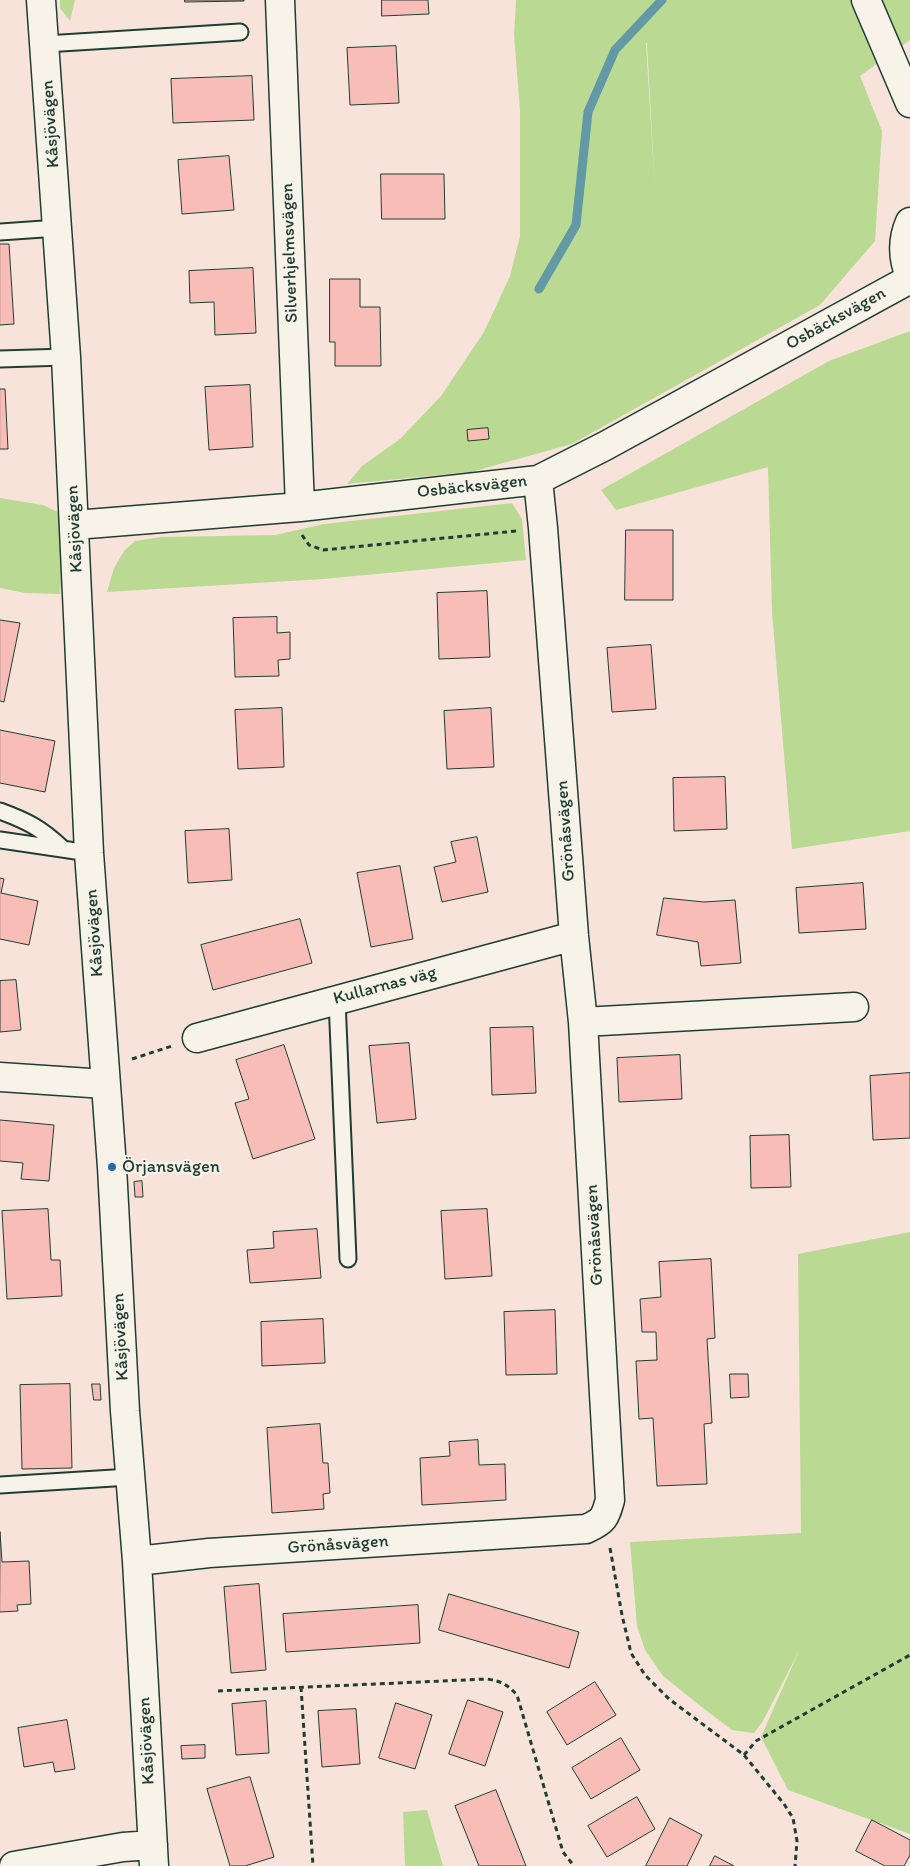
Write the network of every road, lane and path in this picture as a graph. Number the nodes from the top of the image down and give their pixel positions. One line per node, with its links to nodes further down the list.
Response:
1 (41, 0): 5 (street, Kåsjövägen)
2 (280, 0): 14 (street, Silverhjelmsvägen)
3 (866, 0): 6 (street)
4 (240, 32): 5 (lane)
5 (45, 44): 8 (street, Kåsjövägen)
6 (910, 103)
7 (910, 222): 10 (street)
8 (58, 228): 9 (lane); 11 (street, Kåsjövägen)
9 (0, 232)
10 (910, 278): 13 (street, Osbäcksvägen)
11 (66, 357): 12 (lane); 15 (street, Kåsjövägen)
12 (0, 360)
13 (538, 480): 14 (street, Osbäcksvägen); 21 (street, Grönåsvägen)
14 (300, 506): 15 (street, Osbäcksvägen); 16 (path)
15 (75, 525): 20 (street, Kåsjövägen)
16 (521, 530)
17 (0, 811): 19 (lane)
18 (0, 840): 19 (lane)
19 (62, 848): 20 (lane)
20 (89, 853): 26 (street, Kåsjövägen)
21 (574, 936): 22 (street, Kullarnas väg); 24 (street, Grönåsvägen)
22 (337, 1000): 25 (street, Kullarnas väg); 28 (lane)
23 (854, 1006): 24 (street)
24 (583, 1022): 31 (street, Grönåsvägen)
25 (197, 1038): 26 (path)
26 (105, 1073): 27 (street); 29 (street, Kåsjövägen)
27 (0, 1077)
28 (348, 1259)
29 (130, 1477): 30 (lane); 32 (street, Kåsjövägen)
30 (0, 1485)
31 (601, 1523): 32 (street, Grönåsvägen); 36 (path)
32 (137, 1560): 37 (street, Kåsjövägen)
33 (910, 1655): 36 (path)
34 (301, 1687): 35 (path); 39 (path); 40 (path)
35 (218, 1690)
36 (744, 1755): 41 (path)
37 (154, 1856): 38 (street)
38 (14, 1866)
39 (313, 1866)
40 (574, 1866)
41 (795, 1866)

